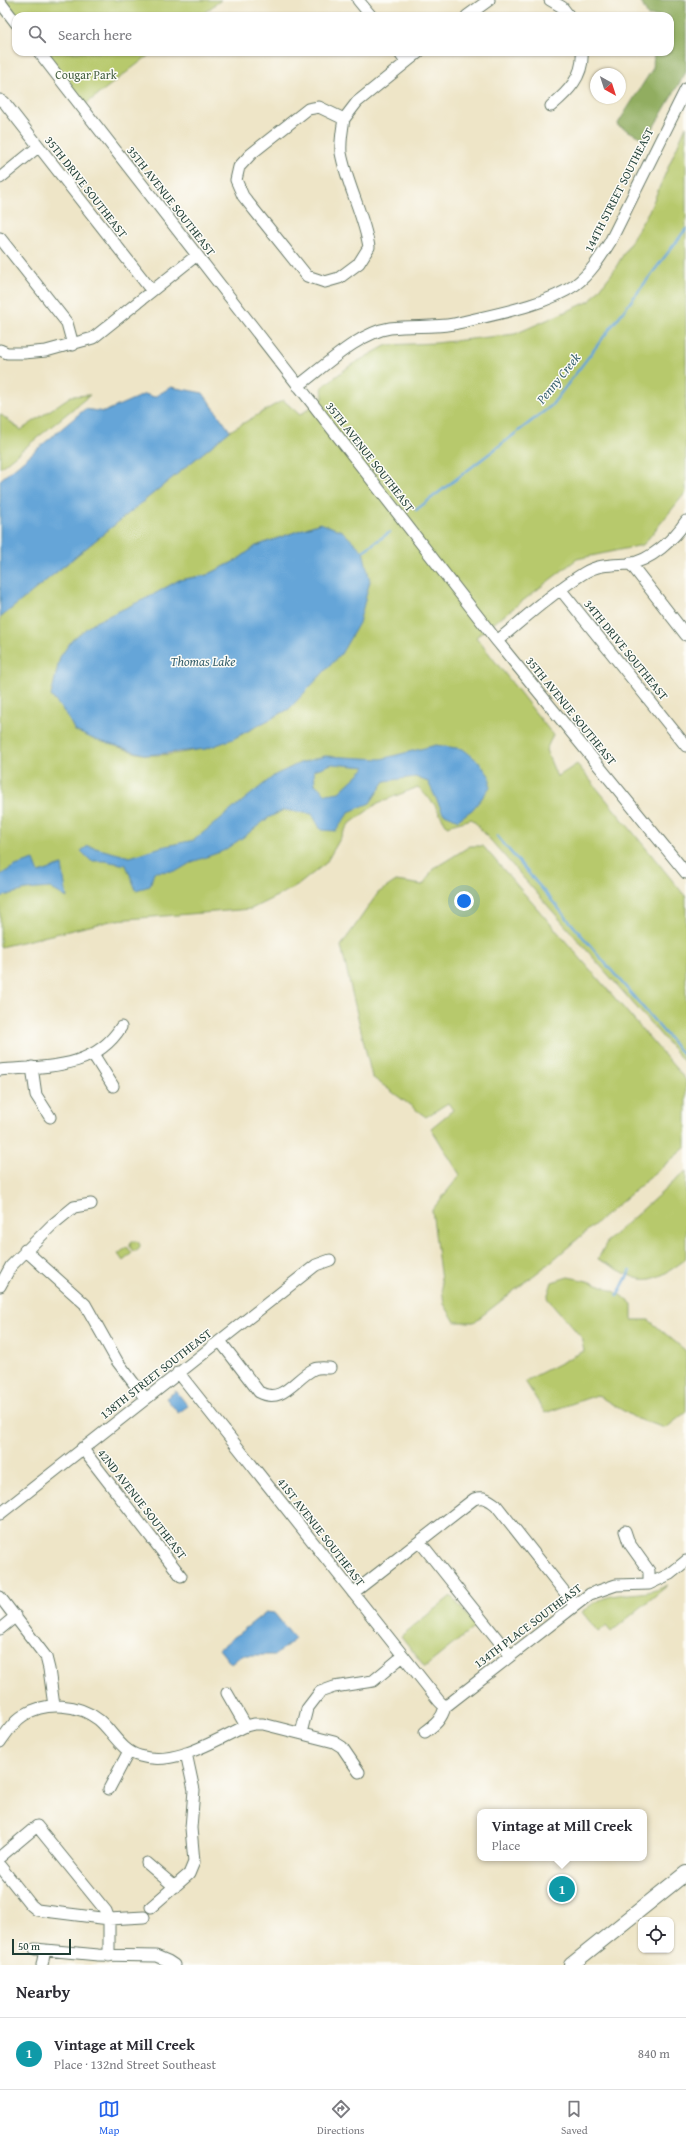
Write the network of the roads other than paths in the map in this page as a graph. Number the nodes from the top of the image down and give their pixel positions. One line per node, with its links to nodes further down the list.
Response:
1 (358, 0): 5 (street)
2 (489, 0): 6 (street)
3 (550, 0): 7 (street)
4 (0, 2): 8 (street)
5 (368, 12)
6 (472, 12)
7 (565, 12)
8 (12, 18)
9 (42, 56): 21 (street, 35TH AVENUE SOUTHEAST)
10 (402, 56): 13 (street)
11 (414, 56): 13 (street)
12 (583, 56): 16 (street)
13 (406, 62): 17 (street)
14 (686, 89): 25 (street, 144TH STREET SOUTHEAST)
15 (0, 100): 18 (street, 35TH DRIVE SOUTHEAST)
16 (551, 106)
17 (344, 119): 17 (street)
18 (38, 147): 19 (street); 22 (street, 35TH DRIVE SOUTHEAST)
19 (0, 178)
20 (0, 238): 23 (street)
21 (197, 255): 22 (street); 25 (street, 35TH AVENUE SOUTHEAST)
22 (152, 291): 23 (street)
23 (73, 345): 24 (street)
24 (0, 350)
25 (298, 386): 30 (street, 35TH AVENUE SOUTHEAST)
26 (686, 523): 27 (street)
27 (630, 564): 28 (street); 29 (street)
28 (560, 590): 30 (street); 31 (street, 34TH DRIVE SOUTHEAST)
29 (686, 635)
30 (497, 641): 32 (street, 35TH AVENUE SOUTHEAST)
31 (686, 746)
32 (686, 871)
33 (121, 1027): 34 (street)
34 (93, 1054): 35 (street); 37 (street)
35 (32, 1067): 36 (street); 38 (street)
36 (0, 1070)
37 (113, 1086)
38 (50, 1117)
39 (91, 1204): 40 (street)
40 (25, 1250): 42 (street); 46 (street)
41 (330, 1260): 43 (street, 138TH STREET SOUTHEAST)
42 (0, 1286)
43 (220, 1341): 44 (street); 45 (street, 138TH STREET SOUTHEAST)
44 (330, 1368)
45 (178, 1372): 46 (street, 138TH STREET SOUTHEAST); 54 (street, 41ST AVENUE SOUTHEAST)
46 (145, 1398): 47 (street, 138TH STREET SOUTHEAST)
47 (82, 1448): 48 (street, 138TH STREET SOUTHEAST); 52 (street, 42ND AVENUE SOUTHEAST)
48 (0, 1514)
49 (625, 1531): 53 (street)
50 (420, 1542): 54 (street); 56 (street); 59 (street)
51 (686, 1561): 53 (street, 134TH PLACE SOUTHEAST)
52 (181, 1576)
53 (649, 1584): 56 (street, 134TH PLACE SOUTHEAST)
54 (353, 1593): 60 (street, 41ST AVENUE SOUTHEAST)
55 (0, 1597): 57 (street)
56 (574, 1604): 59 (street, 134TH PLACE SOUTHEAST)
57 (16, 1616): 58 (street); 62 (street)
58 (0, 1629)
59 (510, 1655): 63 (street, 134TH PLACE SOUTHEAST)
60 (403, 1656): 63 (street, 41ST AVENUE SOUTHEAST); 66 (street)
61 (227, 1693): 64 (street)
62 (54, 1706): 67 (street); 68 (street)
63 (445, 1707): 65 (street, 134TH PLACE SOUTHEAST)
64 (246, 1726): 66 (street); 69 (street)
65 (425, 1732)
66 (301, 1733): 70 (street)
67 (0, 1742)
68 (129, 1751): 69 (street); 71 (street)
69 (186, 1753): 76 (street)
70 (359, 1772)
71 (109, 1789)
72 (0, 1857): 79 (street)
73 (147, 1863): 76 (street)
74 (0, 1866): 79 (street)
75 (686, 1873): 83 (main road)
76 (175, 1887): 77 (street)
77 (151, 1907)
78 (144, 1917): 79 (street)
79 (109, 1919): 80 (street)
80 (109, 1956): 81 (street); 82 (street)
81 (42, 1965)
82 (174, 1965)
83 (571, 1965)

